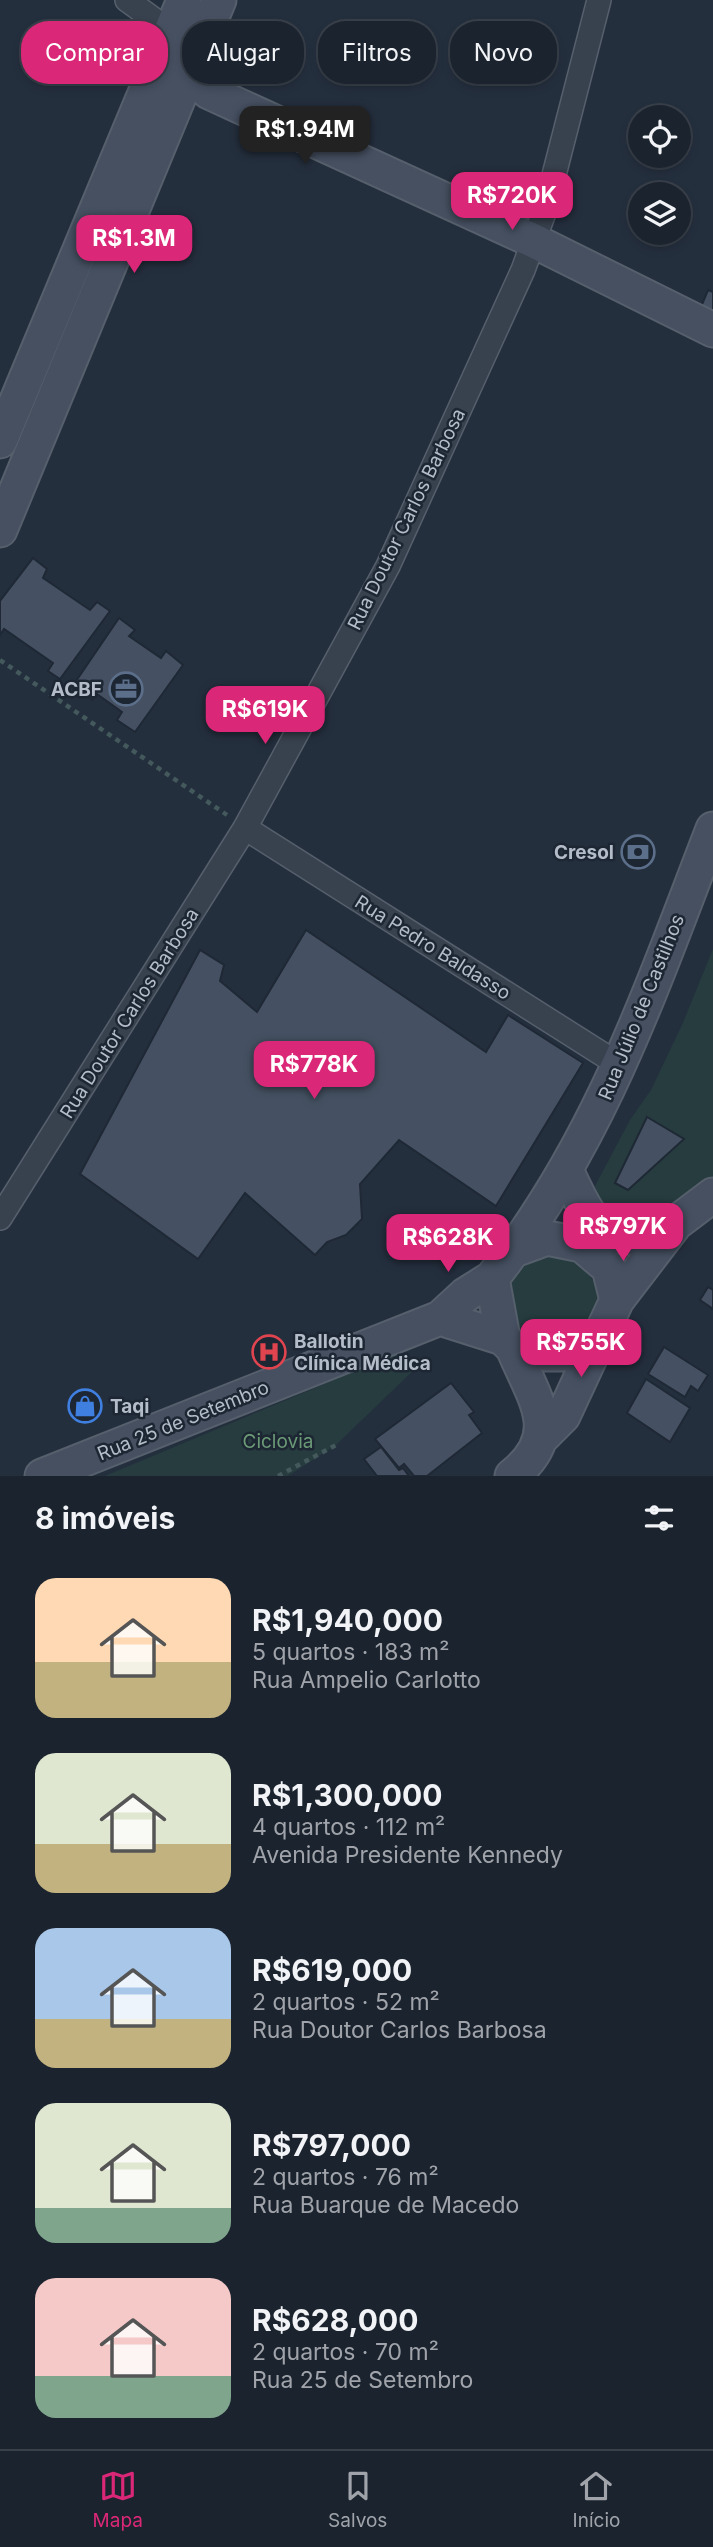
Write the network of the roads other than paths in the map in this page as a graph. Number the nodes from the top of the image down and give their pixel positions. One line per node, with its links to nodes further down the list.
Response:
1 (127, 0): 5 (street)
2 (184, 0): 7 (main road)
3 (219, 0): 6 (main road)
4 (599, 0): 13 (street, Rua Doutor Carlos Barbosa)
5 (156, 21)
6 (210, 21)
7 (168, 39)
8 (168, 47): 9 (main road)
9 (182, 67)
10 (149, 84): 15 (main road)
11 (183, 84): 16 (main road)
12 (199, 84): 13 (main road)
13 (532, 240): 14 (main road); 17 (street, Rua Doutor Carlos Barbosa)
14 (713, 330)
15 (0, 441)
16 (0, 530)
17 (246, 828): 19 (street, Rua Pedro Baldasso); 22 (street, Rua Doutor Carlos Barbosa)
18 (713, 829): 19 (main road, Rua Júlio de Castilhos)
19 (621, 1066): 20 (main road, Rua Júlio de Castilhos)
20 (567, 1172): 23 (main road); 24 (main road, Rua Júlio de Castilhos)
21 (713, 1195): 23 (main road)
22 (0, 1218)
23 (676, 1223): 26 (main road)
24 (514, 1250): 25 (main road); 26 (main road)
25 (492, 1278): 27 (main road); 29 (main road)
26 (617, 1300): 28 (main road)
27 (440, 1318): 29 (main road); 31 (main road, Rua 25 de Setembro)
28 (601, 1338): 29 (main road); 30 (main road)
29 (508, 1343): 30 (main road)
30 (542, 1437): 32 (main road)
31 (42, 1476)
32 (512, 1476)

